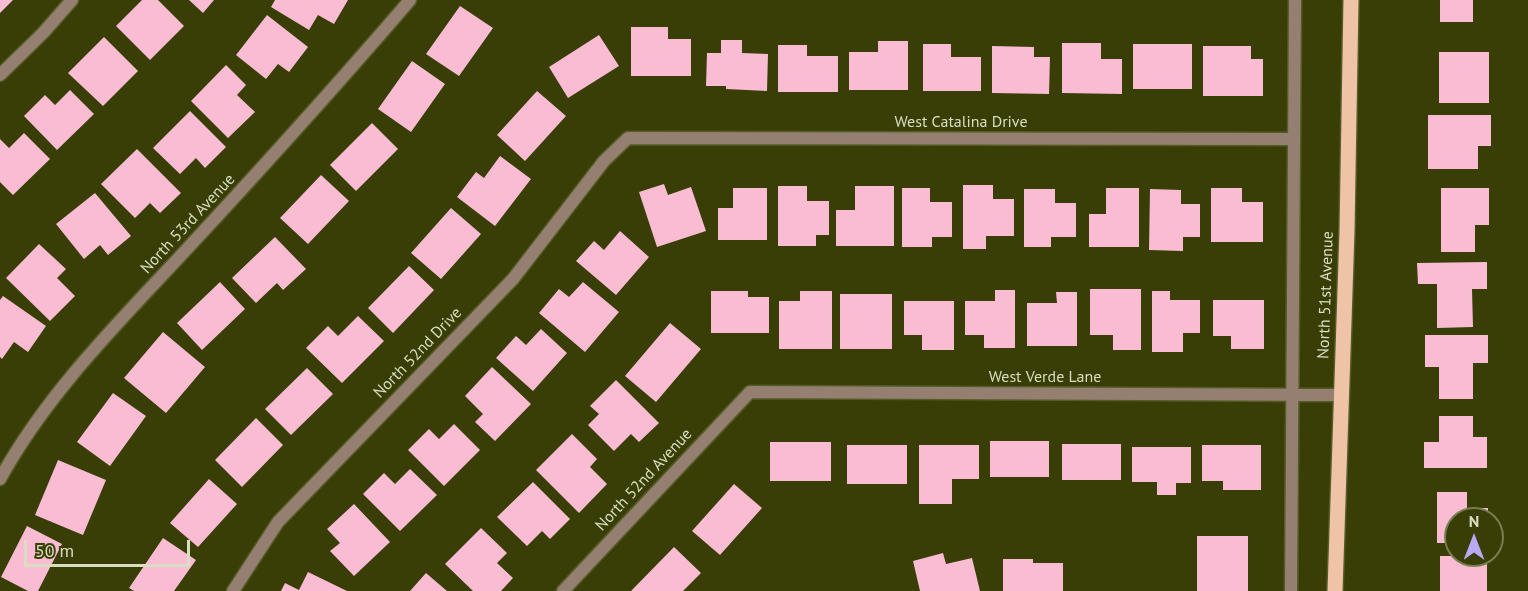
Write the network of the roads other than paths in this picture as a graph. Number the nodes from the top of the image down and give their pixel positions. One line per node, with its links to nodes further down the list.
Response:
1 (72, 0): 5 (street)
2 (410, 0): 11 (street, North 53rd Avenue)
3 (1294, 0): 7 (street, North 51st Avenue)
4 (1350, 0): 10 (main road, North 51st Avenue)
5 (0, 75)
6 (628, 138): 7 (street, West Catalina Drive); 12 (street, North 52nd Drive)
7 (1294, 140): 9 (street, North 51st Avenue)
8 (750, 392): 9 (street, West Verde Lane); 13 (street, North 52nd Avenue)
9 (1292, 395): 10 (street, West Verde Lane); 14 (street, North 51st Avenue)
10 (1340, 395): 15 (main road, North 51st Avenue)
11 (0, 479)
12 (233, 591)
13 (563, 591)
14 (1291, 591)
15 (1335, 591)

